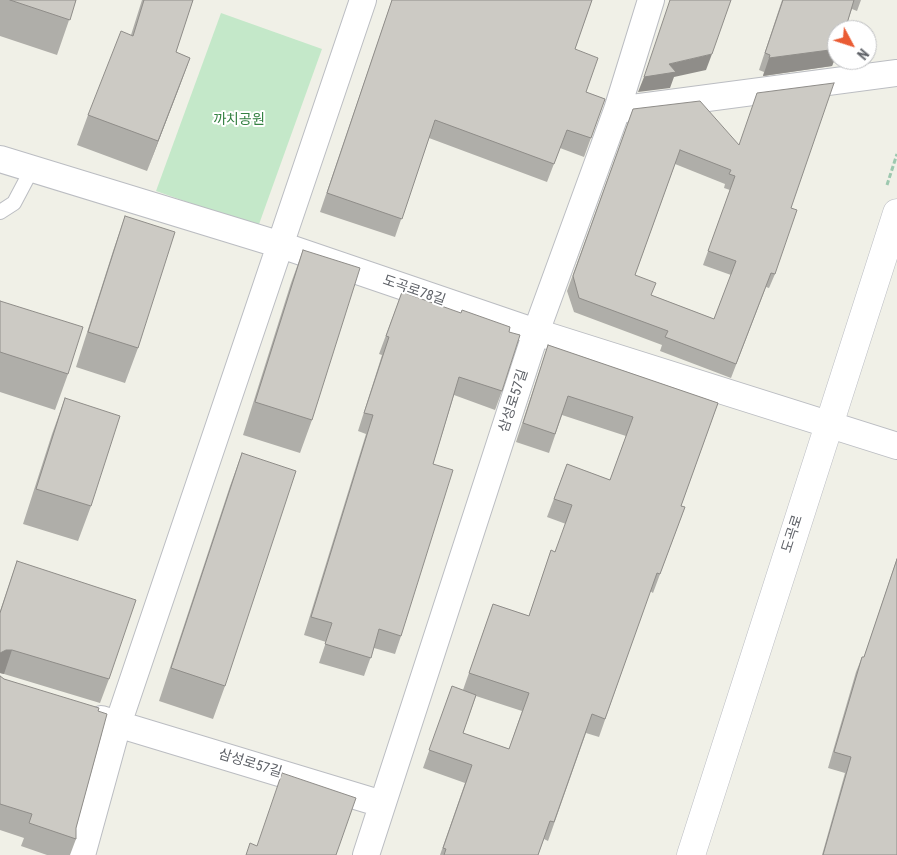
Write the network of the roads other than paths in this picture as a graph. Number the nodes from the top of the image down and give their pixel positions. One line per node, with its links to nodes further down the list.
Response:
1 (363, 0): 9 (street)
2 (651, 0): 4 (street, 삼성로57길)
3 (897, 73): 4 (street)
4 (616, 110): 10 (street, 삼성로57길)
5 (0, 158): 6 (street, 도곡로78길)
6 (32, 168): 7 (lane); 9 (street, 도곡로78길)
7 (0, 212)
8 (897, 213): 11 (main road, 도곡로)
9 (281, 245): 10 (street, 도곡로78길); 14 (street)
10 (536, 332): 11 (street, 도곡로78길); 15 (street, 삼성로57길)
11 (828, 424): 12 (street, 도곡로78길); 18 (main road, 도곡로)
12 (897, 446)
13 (82, 713): 14 (street, 삼성로57길)
14 (118, 724): 15 (street, 삼성로57길); 16 (street)
15 (382, 804): 17 (street, 삼성로57길)
16 (82, 855)
17 (366, 855)
18 (691, 855)

